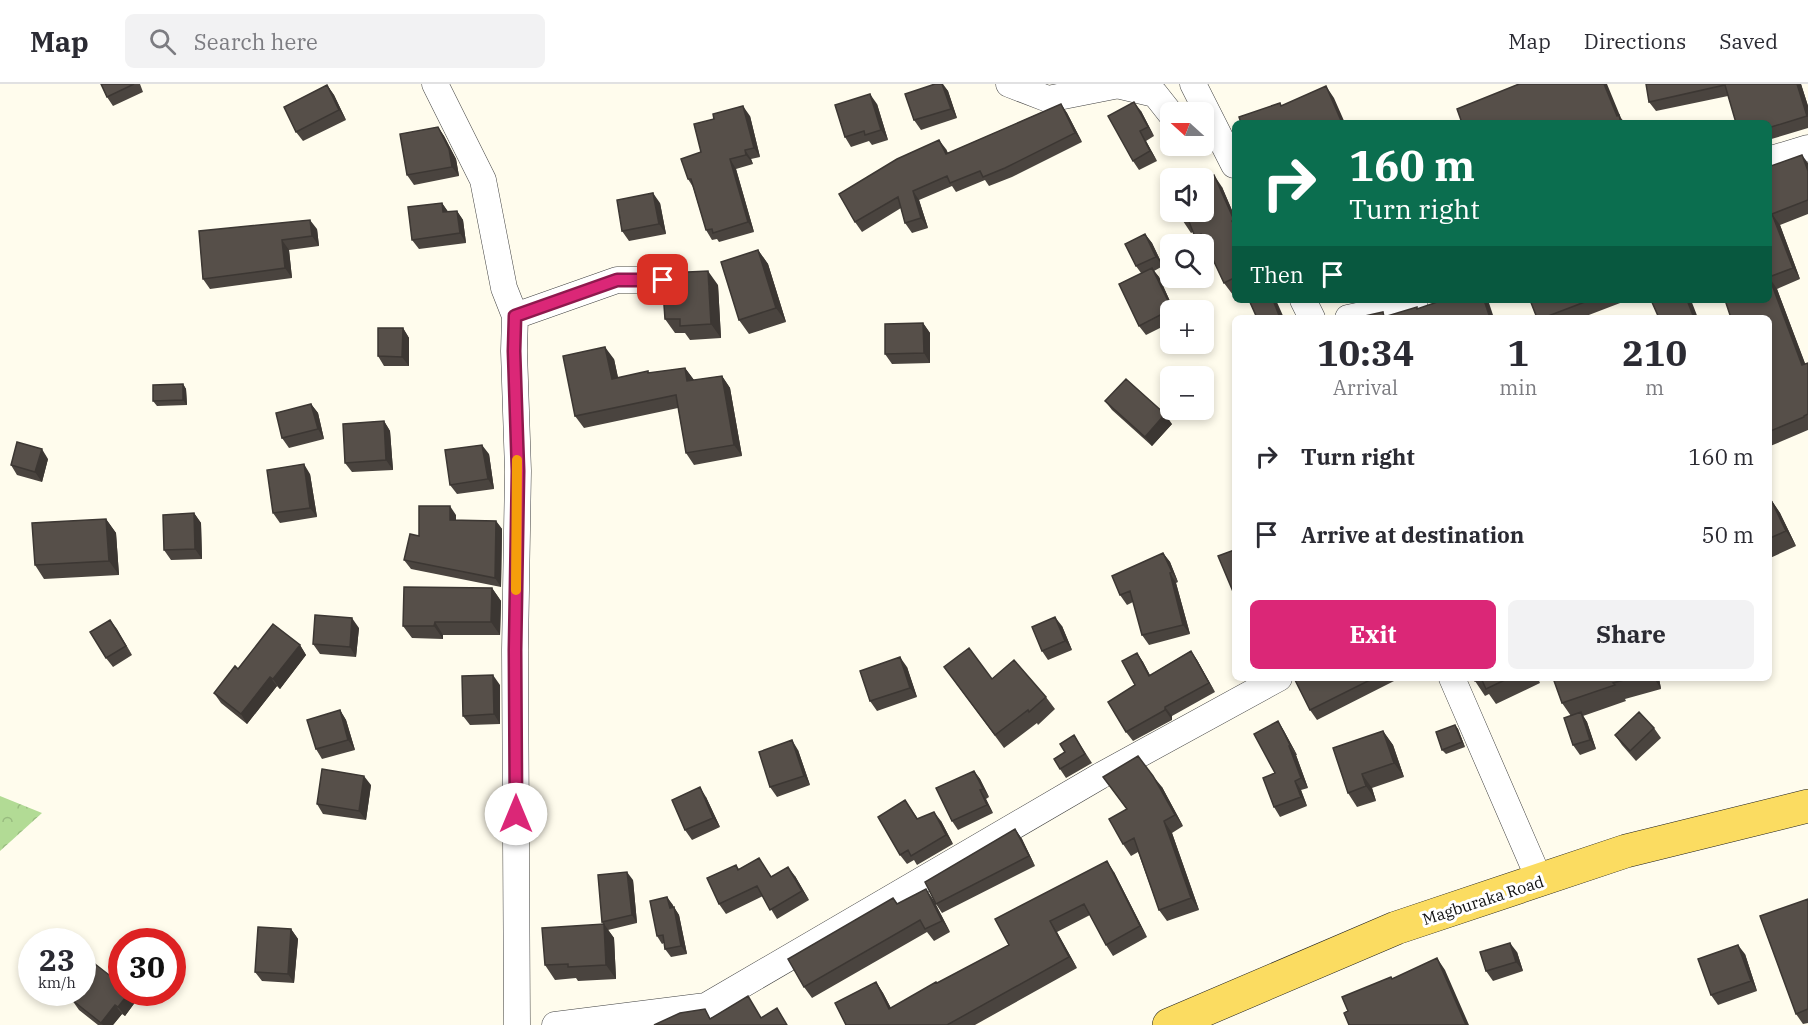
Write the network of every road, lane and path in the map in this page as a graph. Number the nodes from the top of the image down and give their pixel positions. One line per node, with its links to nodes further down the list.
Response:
1 (435, 84): 14 (street)
2 (1009, 84): 4 (street)
3 (1193, 84): 6 (street)
4 (1122, 85): 5 (street)
5 (1161, 102)
6 (1199, 102)
7 (1214, 142): 10 (street)
8 (1807, 149): 9 (street)
9 (1772, 159)
10 (1232, 163)
11 (663, 280): 14 (street)
12 (1407, 303): 13 (street)
13 (1362, 315)
14 (515, 316): 19 (street)
15 (1274, 681): 20 (street)
16 (1453, 681): 18 (street)
17 (1808, 806): 18 (main road, Magburaka Road)
18 (1540, 881): 21 (main road, Magburaka Road)
19 (517, 1025)
20 (555, 1025)
21 (1169, 1025)

